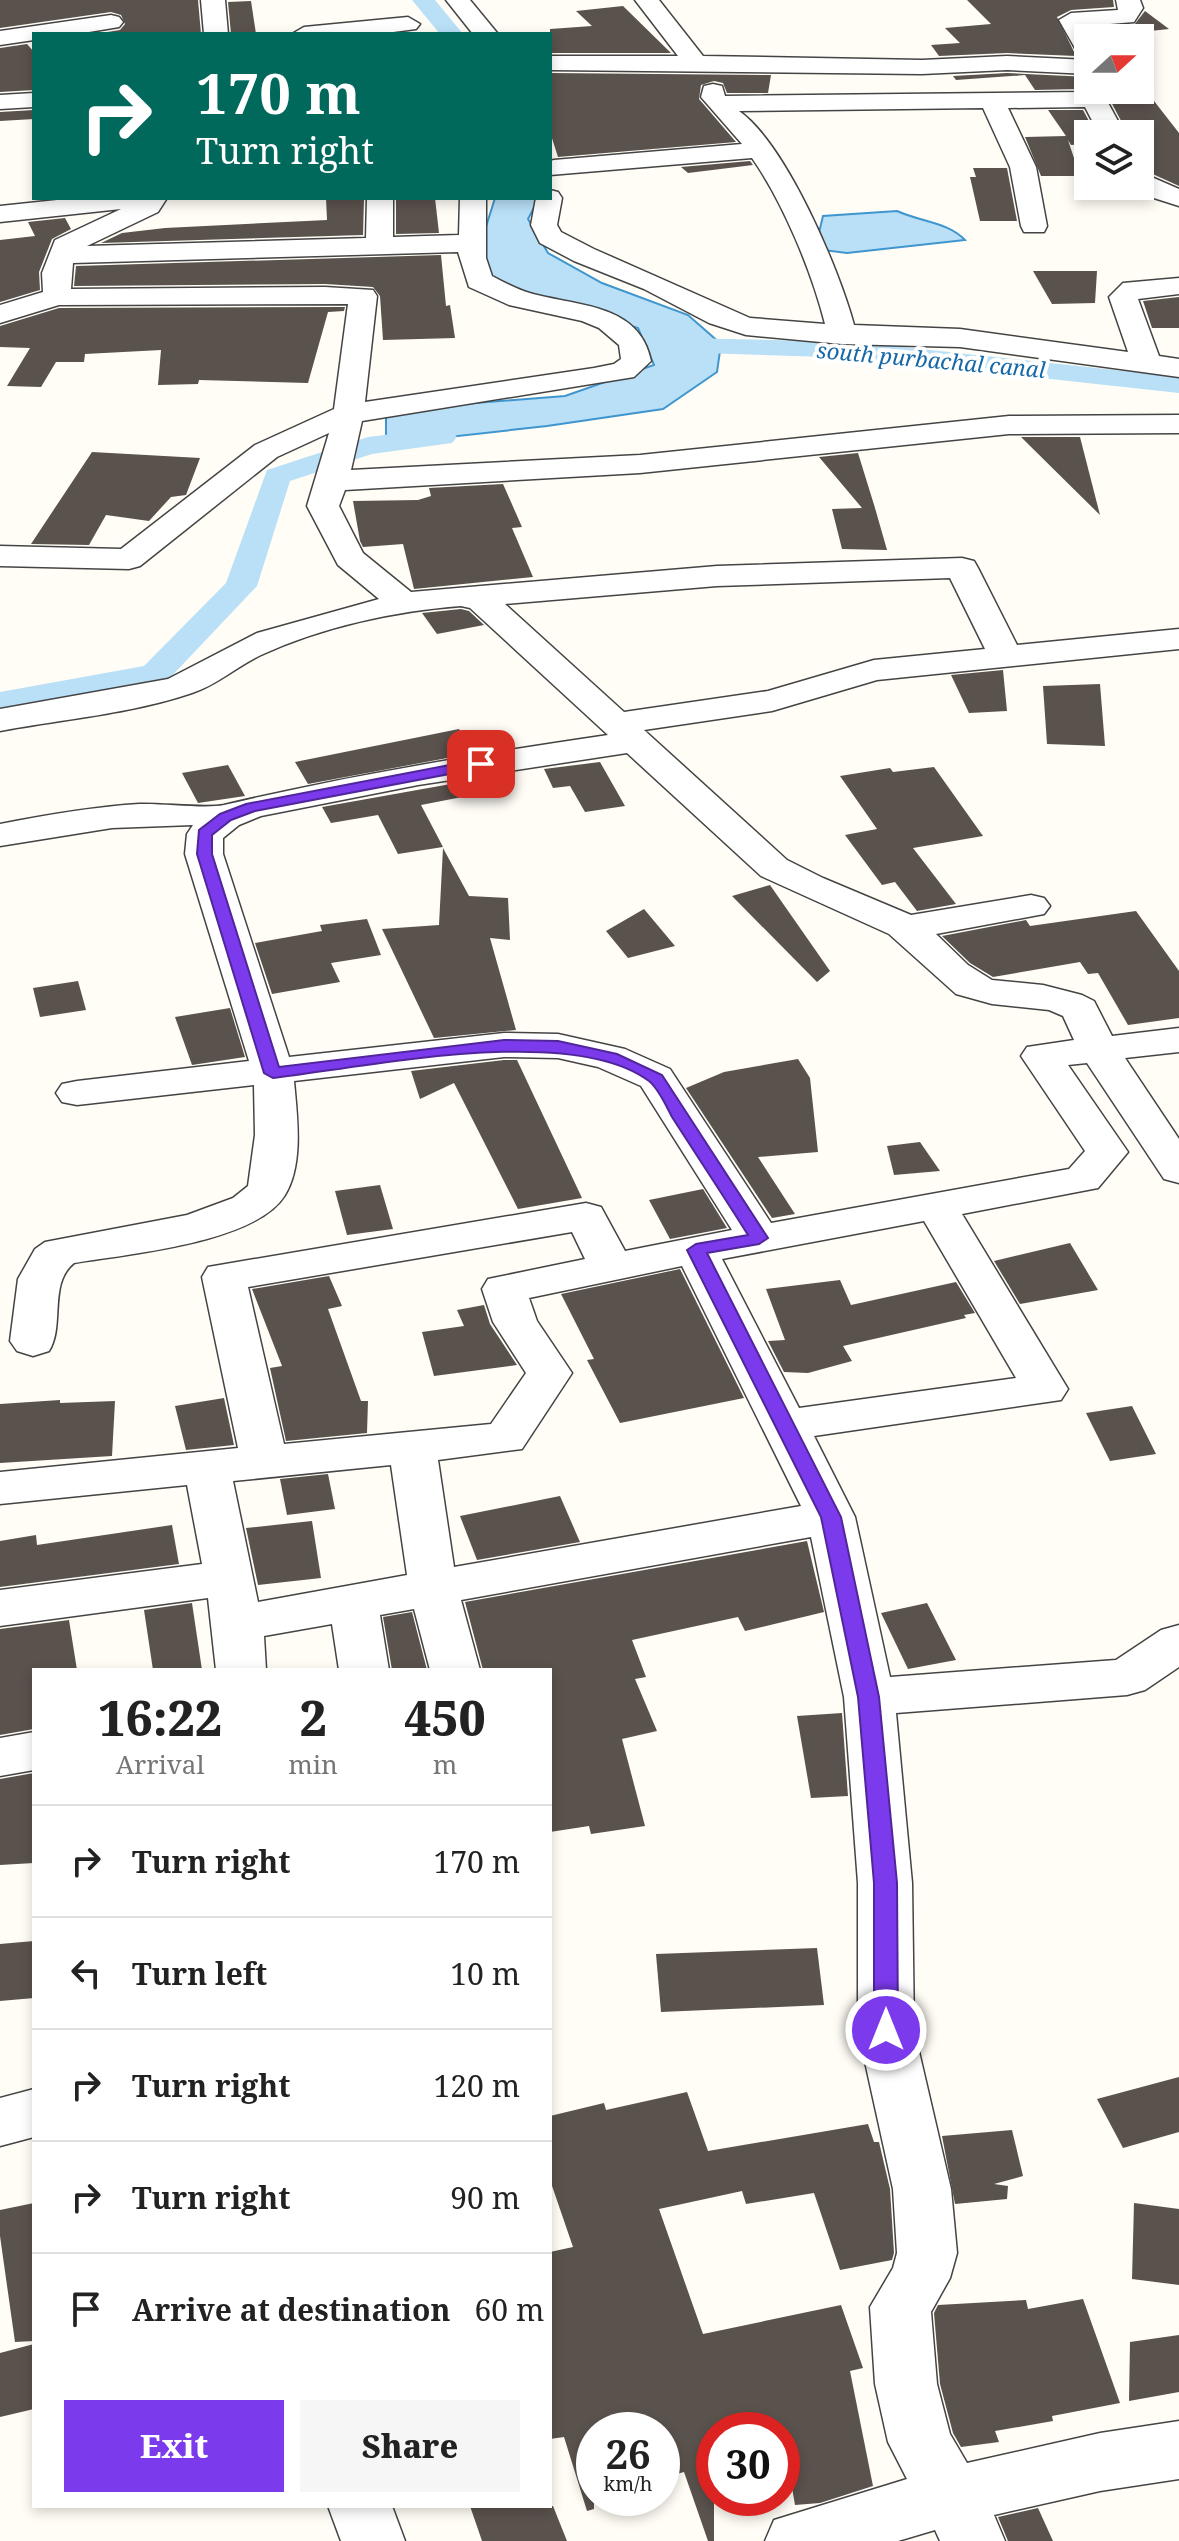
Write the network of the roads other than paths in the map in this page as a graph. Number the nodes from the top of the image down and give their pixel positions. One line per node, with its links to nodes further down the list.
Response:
1 (94, 0): 8 (street)
2 (213, 0): 11 (street)
3 (382, 0): 9 (street)
4 (458, 0): 13 (street)
5 (647, 0): 16 (street)
6 (1128, 0): 7 (street)
7 (1074, 25)
8 (118, 28): 10 (street)
9 (414, 29): 12 (street)
10 (71, 32)
11 (216, 32)
12 (348, 32)
13 (484, 32)
14 (32, 35): 15 (street)
15 (0, 38)
16 (705, 62): 17 (street); 18 (street); 23 (street)
17 (552, 63)
18 (1074, 66)
19 (1074, 95): 21 (street)
20 (32, 100): 22 (street)
21 (992, 101): 23 (street); 34 (street)
22 (0, 102)
23 (719, 104): 24 (street)
24 (758, 150): 25 (street); 41 (street)
25 (552, 172)
26 (1154, 189): 27 (street)
27 (1179, 198)
28 (135, 200): 33 (street)
29 (153, 200): 37 (street)
30 (380, 200): 36 (street)
31 (473, 200): 35 (street)
32 (549, 200): 41 (street)
33 (0, 214)
34 (1034, 226)
35 (472, 243): 36 (street); 44 (street)
36 (379, 246): 37 (street)
37 (62, 255): 39 (street)
38 (1179, 286): 42 (street)
39 (57, 297): 40 (street); 44 (street)
40 (0, 314)
41 (842, 335): 42 (street)
42 (1147, 364): 43 (street)
43 (1179, 368)
44 (346, 420): 46 (street); 47 (street)
45 (1179, 424): 46 (street)
46 (335, 473): 49 (street)
47 (0, 556)
48 (474, 597): 49 (street); 51 (street); 53 (street)
49 (407, 605): 52 (street)
50 (1179, 639): 51 (street)
51 (1005, 655): 53 (street)
52 (0, 720)
53 (627, 732): 54 (street); 57 (street)
54 (226, 817): 55 (street); 60 (street)
55 (0, 835)
56 (1031, 906): 57 (street)
57 (904, 928): 59 (street)
58 (1179, 1040): 59 (street)
59 (1098, 1049): 62 (street); 63 (street)
60 (273, 1073): 61 (street); 64 (street); 65 (street)
61 (77, 1093)
62 (1179, 1170)
63 (936, 1206): 65 (street); 70 (street)
64 (202, 1223): 68 (street); 69 (street)
65 (759, 1238): 66 (street)
66 (696, 1250): 67 (street); 70 (street)
67 (611, 1267): 68 (street); 71 (street)
68 (224, 1277): 72 (street)
69 (33, 1341)
70 (785, 1425): 75 (street)
71 (412, 1447): 72 (street); 76 (street)
72 (265, 1463): 73 (street)
73 (207, 1467): 74 (street); 79 (street)
74 (0, 1488)
75 (831, 1517): 76 (street); 83 (street)
76 (433, 1588): 77 (street); 82 (street)
77 (353, 1602): 79 (street); 81 (street)
78 (0, 1608): 79 (street)
79 (236, 1624)
80 (1179, 1643): 83 (street)
81 (364, 1668)
82 (454, 1668)
83 (869, 1697): 90 (street)
84 (32, 1751): 85 (street)
85 (0, 1757)
86 (32, 2114): 87 (street)
87 (0, 2122)
88 (1179, 2450): 90 (street)
89 (361, 2508): 91 (street)
90 (962, 2518): 92 (street)
91 (373, 2541)
92 (797, 2541)

